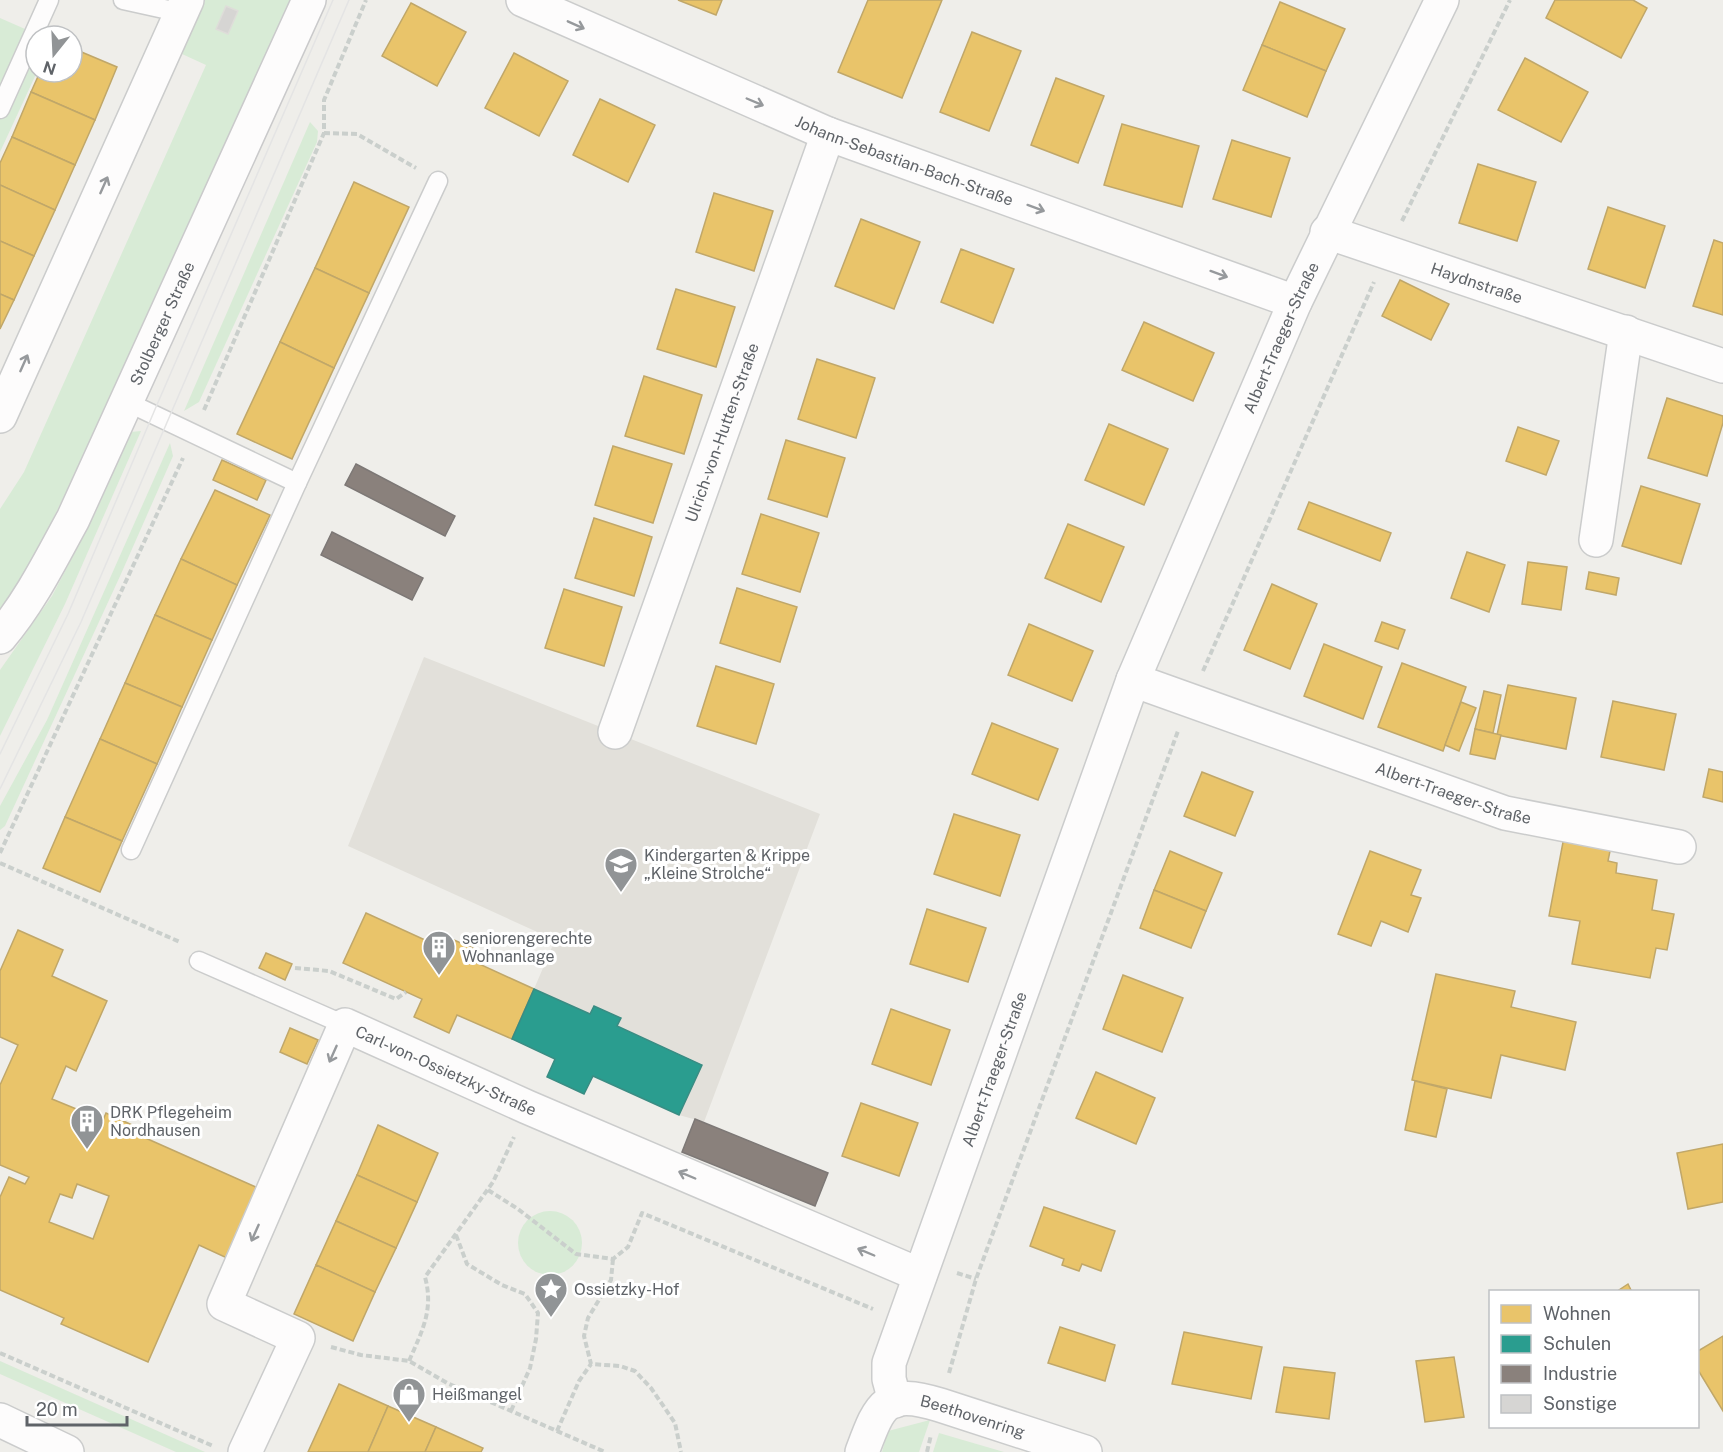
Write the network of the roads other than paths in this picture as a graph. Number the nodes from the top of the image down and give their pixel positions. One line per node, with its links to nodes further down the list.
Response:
1 (49, 0): 7 (lane)
2 (123, 0): 6 (lane)
3 (309, 0): 14 (street, Stolberger Straße)
4 (523, 0): 8 (street, Johann-Sebastian-Bach-Straße, one-way to 8)
5 (1442, 0): 10 (street, Albert-Traeger-Straße)
6 (184, 6): 15 (street, one-way to 6)
7 (0, 109)
8 (828, 134): 11 (street, Johann-Sebastian-Bach-Straße, one-way to 11); 20 (street, Ulrich-von-Hutten-Straße)
9 (438, 181): 16 (lane)
10 (1327, 232): 11 (street, Albert-Traeger-Straße); 12 (street, Haydnstraße)
11 (1295, 302): 19 (street, Albert-Traeger-Straße)
12 (1626, 332): 13 (street, Haydnstraße); 17 (street)
13 (1723, 366)
14 (126, 402): 16 (lane); 18 (street, Stolberger Straße)
15 (0, 416)
16 (297, 483): 22 (lane)
17 (1596, 540)
18 (0, 638)
19 (1133, 680): 21 (street, Albert-Traeger-Straße); 25 (street, Albert-Traeger-Straße)
20 (615, 732)
21 (1679, 847)
22 (131, 850)
23 (199, 960): 24 (lane)
24 (345, 1024): 25 (street, Carl-von-Ossietzky-Straße, one-way to 24); 28 (street, Carl-von-Ossietzky-Straße, one-way to 28)
25 (920, 1275): 26 (street, Albert-Traeger-Straße)
26 (895, 1401): 30 (street); 31 (street, Beethovenring)
27 (0, 1420): 29 (street)
28 (231, 1450)
29 (67, 1452)
30 (862, 1452)
31 (1085, 1452)

